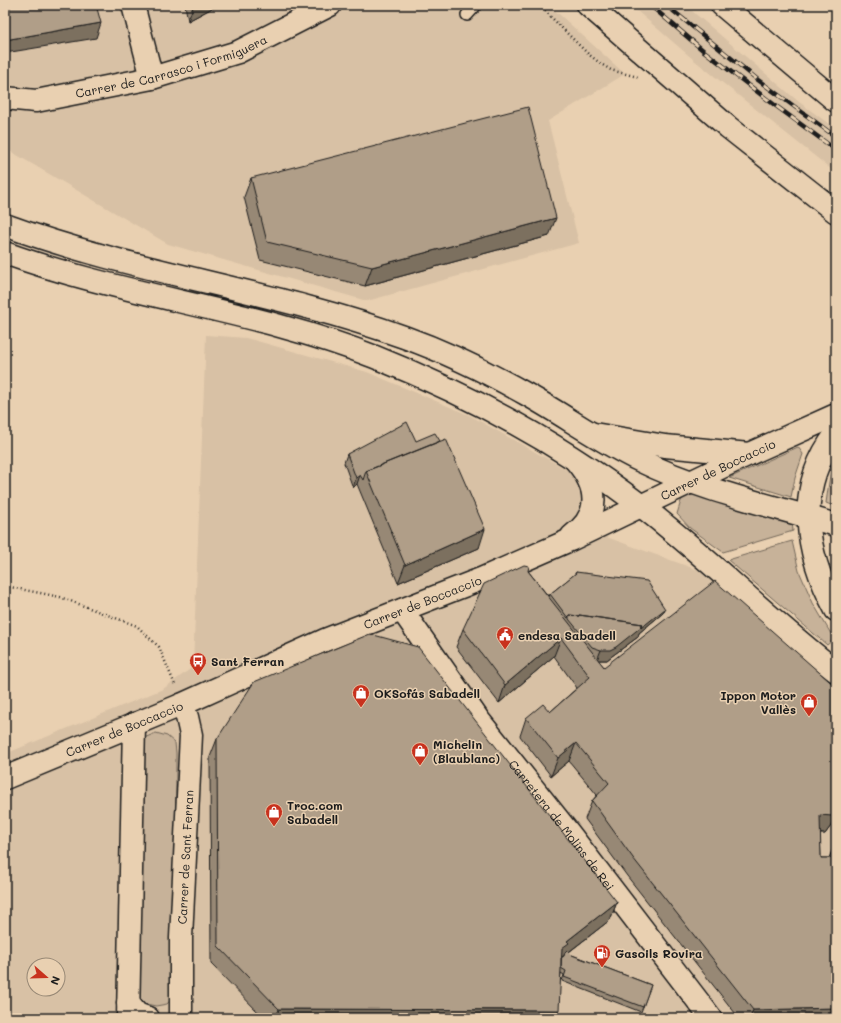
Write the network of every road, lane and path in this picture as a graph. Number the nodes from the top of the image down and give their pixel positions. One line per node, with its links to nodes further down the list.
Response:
1 (133, 5): 8 (main road)
2 (330, 5): 8 (main road, Carrer de Carrasco i Formiguera)
3 (476, 5): 7 (lane)
4 (538, 5): 9 (path)
5 (588, 5): 12 (main road)
6 (722, 5): 11 (main road)
7 (467, 15)
8 (152, 78): 10 (main road, Carrer de Carrasco i Formiguera)
9 (640, 78)
10 (5, 98)
11 (836, 101)
12 (836, 212)
13 (5, 225): 16 (main road)
14 (5, 253): 18 (main road)
15 (835, 420): 17 (main road, Carrer de Boccaccio); 21 (main road)
16 (593, 434): 17 (main road); 19 (main road)
17 (749, 454): 19 (main road, Carrer de Boccaccio)
18 (576, 461): 20 (main road); 23 (main road)
19 (692, 482): 20 (main road, Carrer de Boccaccio); 21 (main road)
20 (642, 507): 23 (main road, Carrer de Boccaccio); 27 (main road)
21 (807, 516): 22 (main road); 26 (main road)
22 (836, 525)
23 (562, 544): 25 (main road, Carrer de Boccaccio)
24 (5, 586): 28 (path)
25 (402, 610): 28 (main road, Carrer de Boccaccio); 34 (main road, Carretera de Molins de Rei)
26 (836, 610)
27 (836, 671)
28 (181, 705): 29 (main road, Carrer de Boccaccio); 32 (main road, Carrer de Sant Ferran)
29 (134, 724): 30 (main road, Carrer de Boccaccio); 31 (main road)
30 (5, 778)
31 (128, 1010): 33 (main road)
32 (176, 1016)
33 (148, 1018)
34 (711, 1018)

